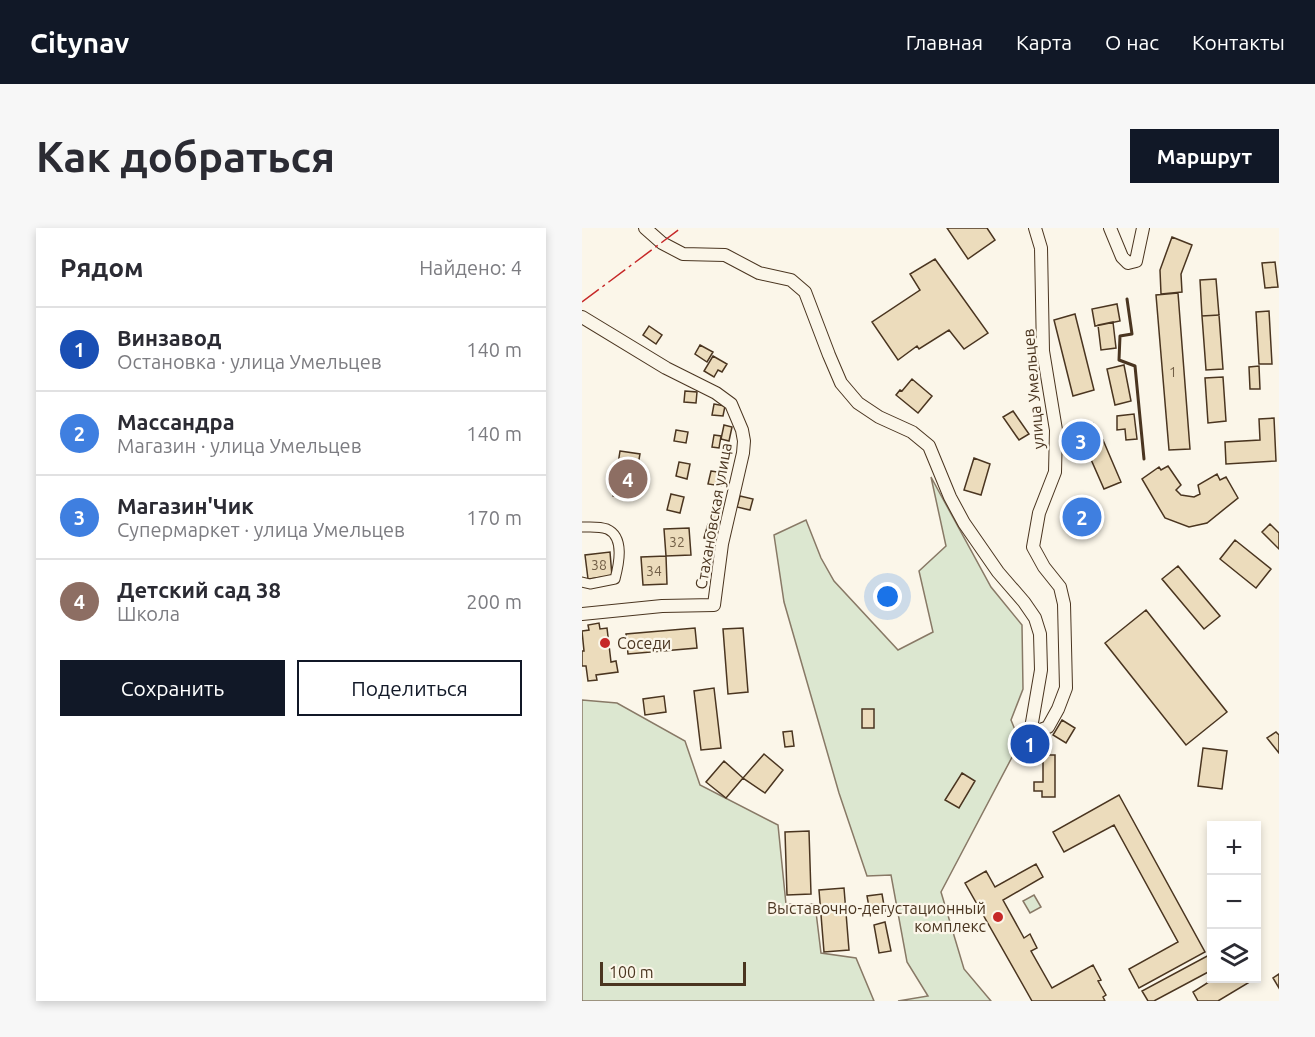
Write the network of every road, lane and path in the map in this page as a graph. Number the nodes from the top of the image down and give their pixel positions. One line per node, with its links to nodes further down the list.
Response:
1 (645, 228): 2 (main road, улица Умельцев)
2 (1035, 228)
3 (1110, 228): 4 (main road)
4 (1143, 228)
5 (582, 317): 8 (main road, Стахановская улица)
6 (582, 527): 7 (street)
7 (582, 582)
8 (582, 614)

